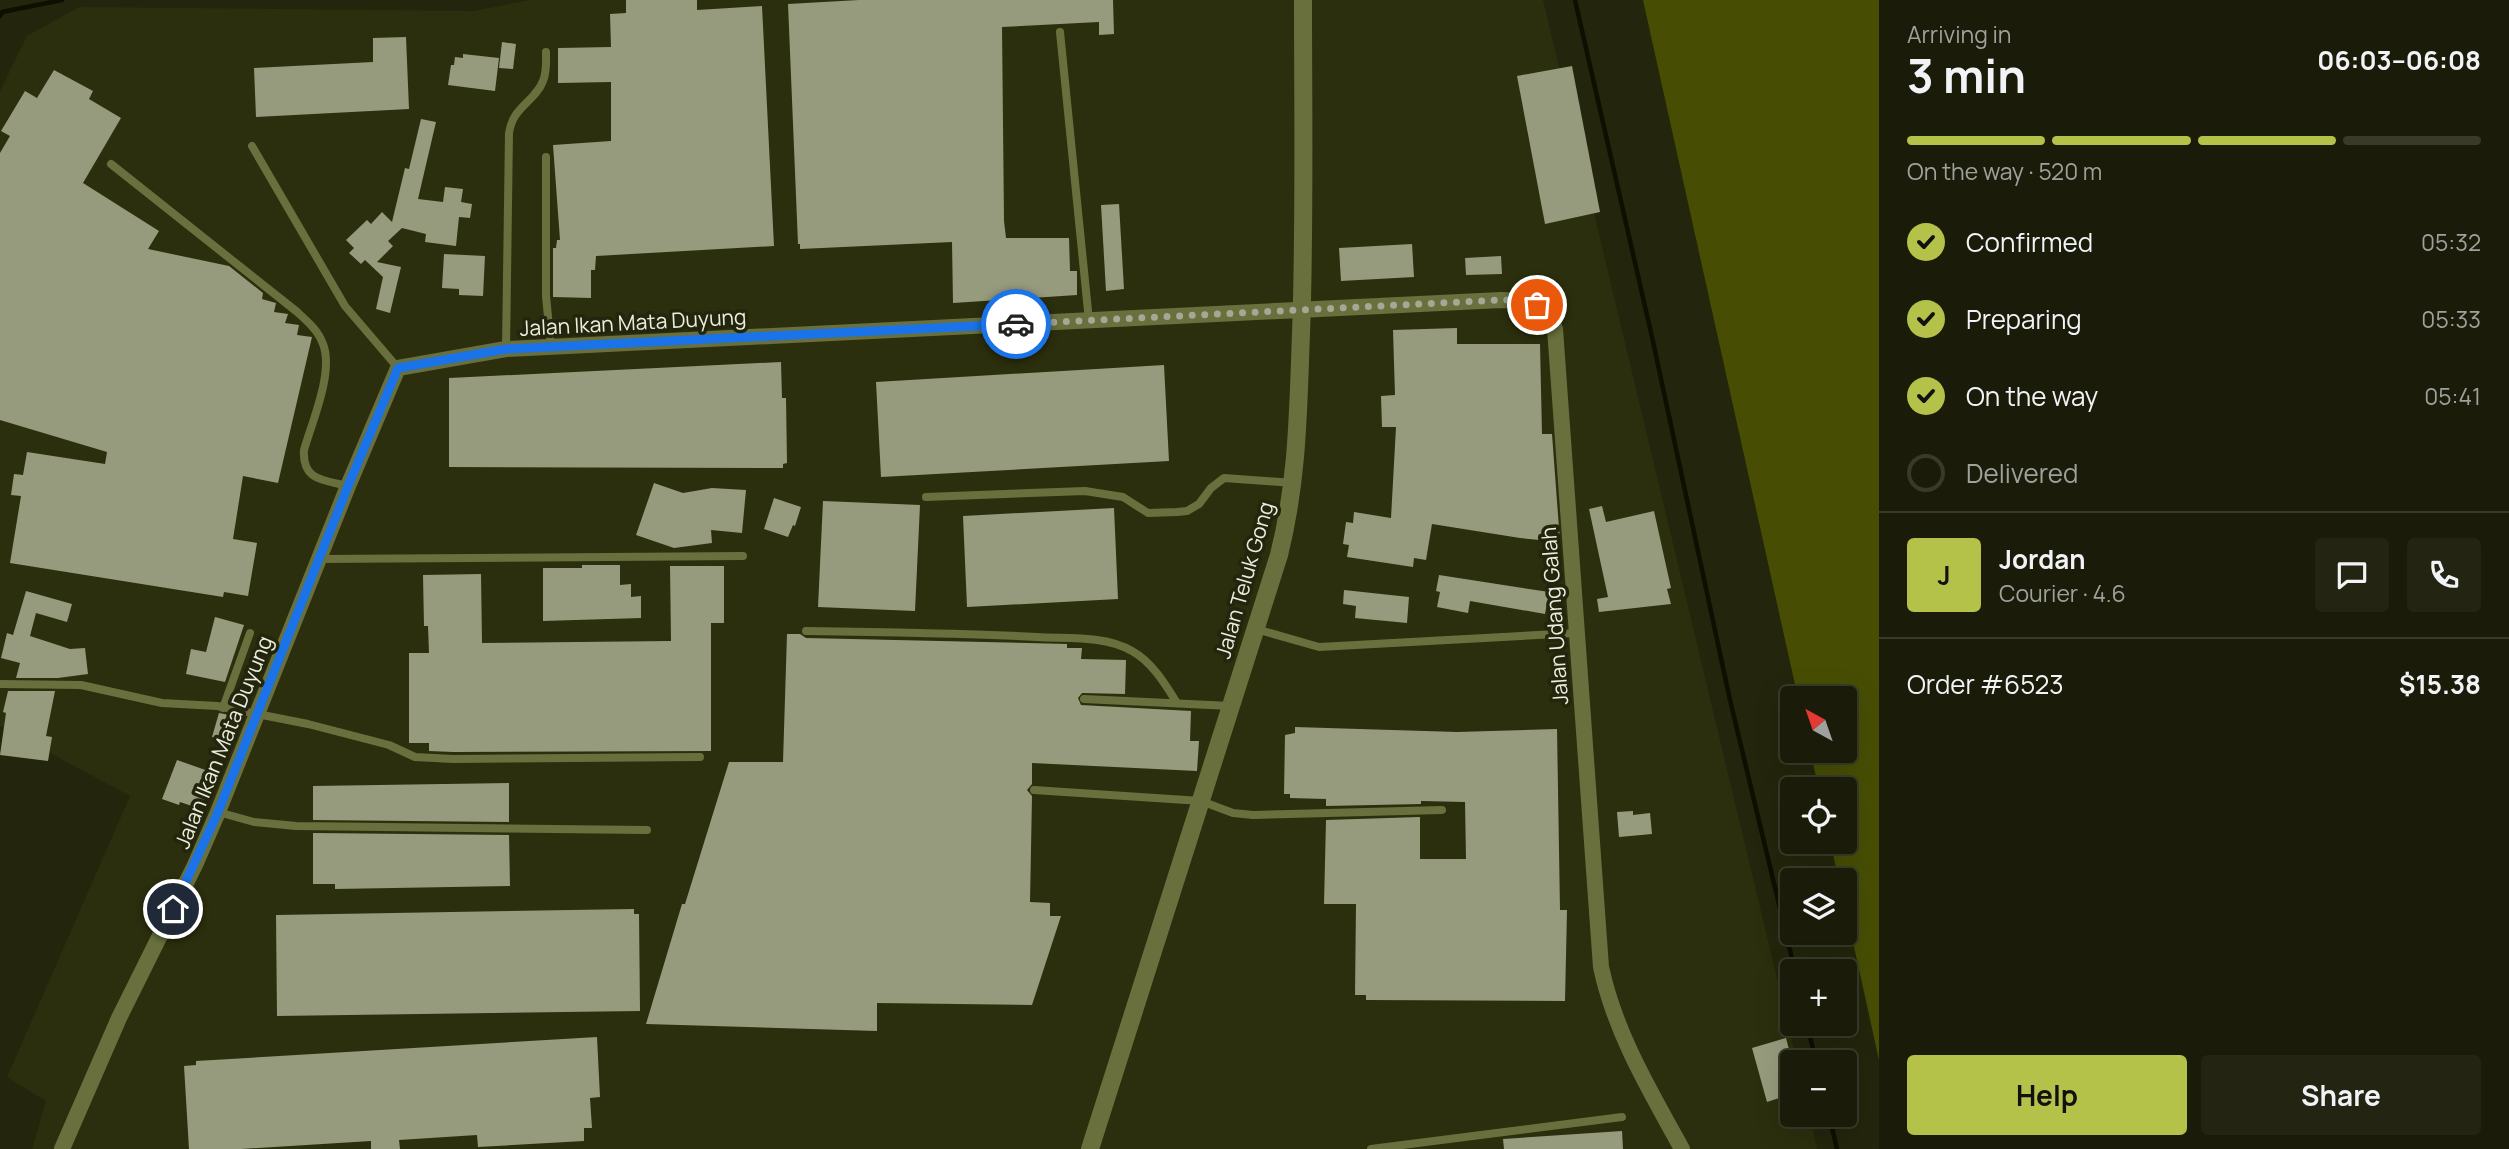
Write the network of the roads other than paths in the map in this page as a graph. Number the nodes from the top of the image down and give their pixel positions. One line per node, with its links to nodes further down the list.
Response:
1 (1303, 0): 7 (street, Jalan Teluk Gong)
2 (1059, 32): 8 (lane)
3 (546, 52): 10 (lane)
4 (252, 146): 11 (lane)
5 (546, 157): 9 (lane)
6 (111, 164): 13 (lane)
7 (1302, 310): 8 (street, Jalan Ikan Mata Duyung); 12 (street, Jalan Teluk Gong); 19 (street, Jalan Udang Galah)
8 (1089, 321): 9 (street, Jalan Ikan Mata Duyung)
9 (551, 348): 10 (street, Jalan Ikan Mata Duyung)
10 (506, 349): 11 (street, Jalan Ikan Mata Duyung)
11 (398, 368): 13 (street, Jalan Ikan Mata Duyung)
12 (1293, 483): 14 (lane); 17 (street, Jalan Teluk Gong)
13 (348, 486): 16 (street, Jalan Ikan Mata Duyung)
14 (926, 497)
15 (743, 556): 16 (lane)
16 (319, 559): 26 (street, Jalan Ikan Mata Duyung)
17 (1256, 629): 19 (lane); 24 (street, Jalan Teluk Gong)
18 (806, 631): 23 (lane)
19 (1576, 632): 37 (street, Jalan Udang Galah)
20 (250, 633): 25 (lane)
21 (0, 684): 25 (lane)
22 (1084, 699): 23 (lane)
23 (1177, 703): 24 (lane)
24 (1231, 706): 29 (street, Jalan Teluk Gong)
25 (223, 708): 26 (lane)
26 (258, 715): 27 (lane); 31 (street, Jalan Ikan Mata Duyung)
27 (700, 757)
28 (1034, 790): 29 (lane)
29 (1201, 801): 30 (lane); 35 (street, Jalan Teluk Gong)
30 (1442, 810)
31 (218, 812): 32 (lane); 34 (street, Jalan Ikan Mata Duyung)
32 (647, 830)
33 (1622, 1117): 36 (lane)
34 (62, 1149)
35 (1090, 1149)
36 (1371, 1149)
37 (1682, 1149)

